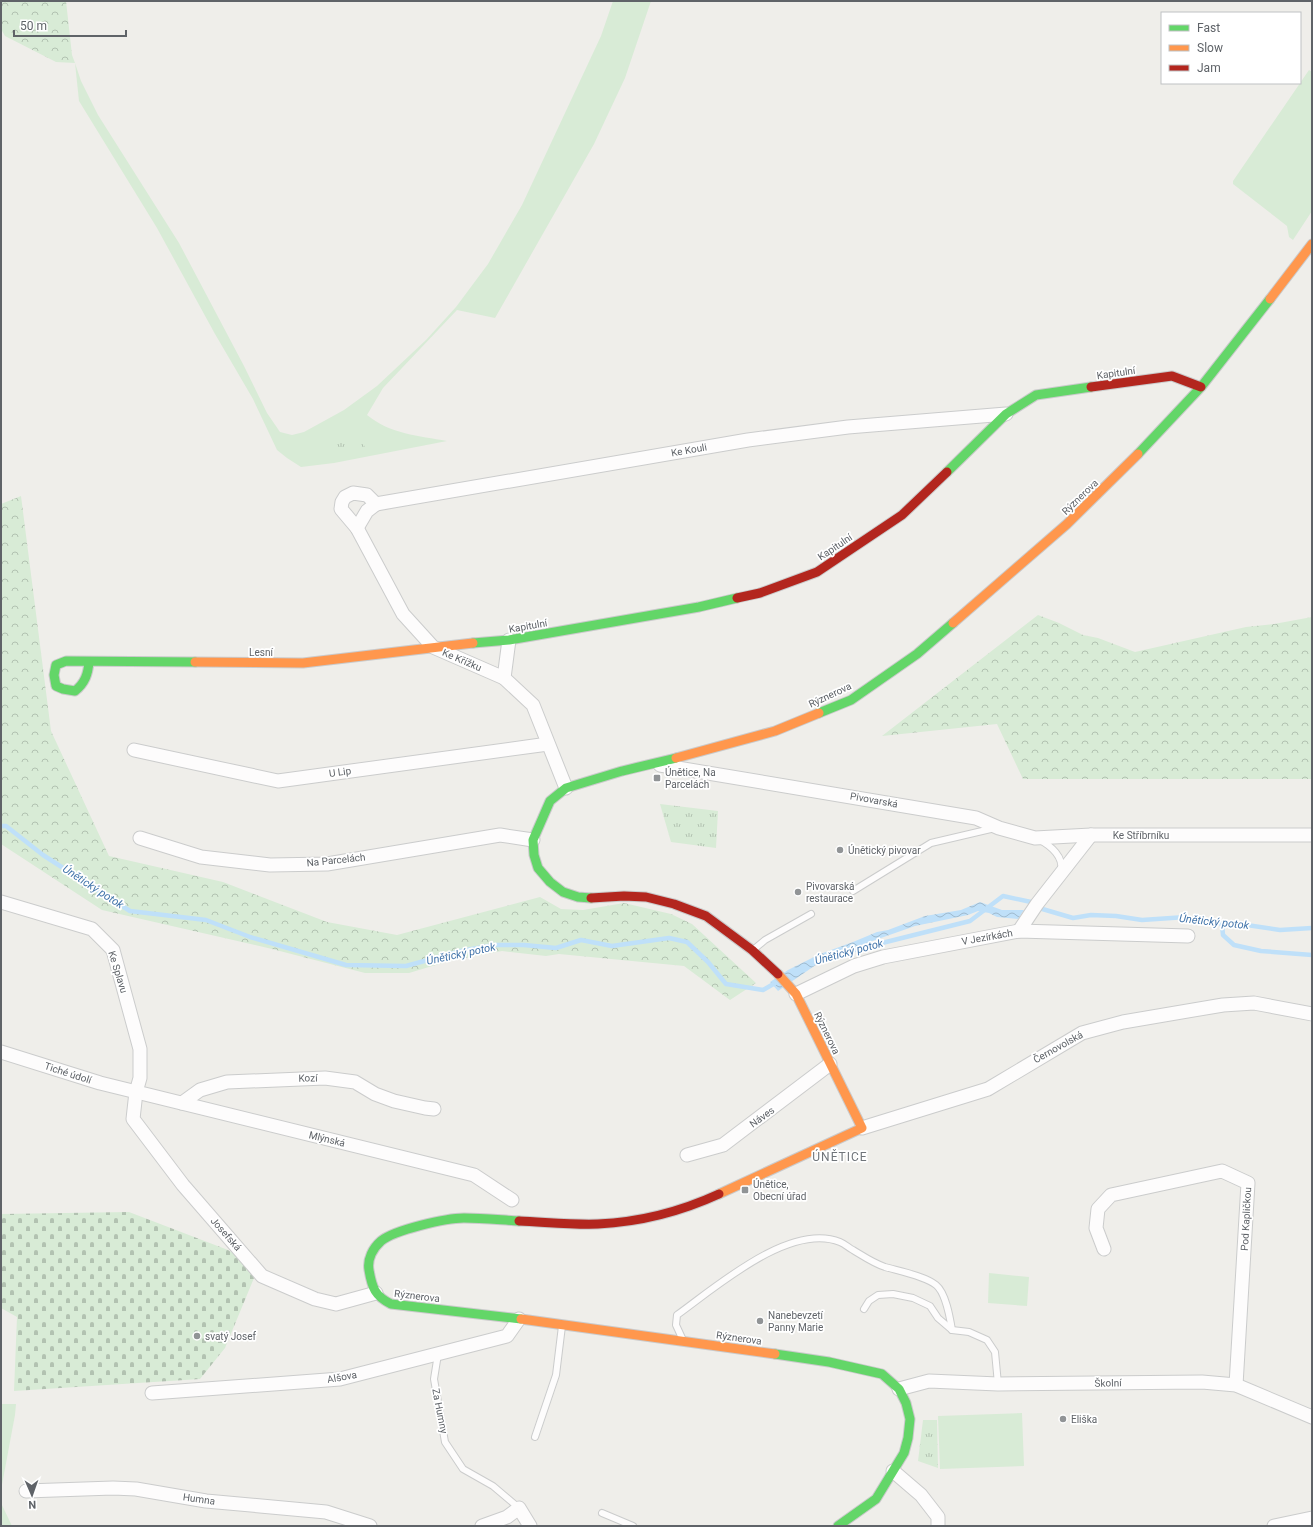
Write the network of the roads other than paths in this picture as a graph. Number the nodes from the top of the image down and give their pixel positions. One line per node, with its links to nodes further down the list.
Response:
1 (1312, 244): 2 (street, Rýznerova)
2 (1200, 387): 3 (street, Kapitulní); 12 (street, Rýznerova)
3 (1006, 414): 4 (street, Ke Kouli); 6 (street, Kapitulní)
4 (376, 504): 5 (street); 5 (street)
5 (357, 528): 7 (street, Ke Křížku)
6 (509, 640): 7 (street, Kapitulní); 9 (street)
7 (433, 647): 8 (street, Lesní); 9 (street, Ke Křížku)
8 (89, 662)
9 (504, 678): 10 (street, Ke Křížku)
10 (548, 744): 11 (street, U Lip); 13 (street, Ke Křížku)
11 (134, 750)
12 (655, 764): 13 (street, Rýznerova); 14 (street, Pivovarská)
13 (566, 788): 19 (street, Rýznerova)
14 (999, 828): 18 (street, Pivovarská); 21 (lane)
15 (1091, 835): 16 (street, Ke Stříbrníku); 18 (street, Pivovarská); 20 (street)
16 (1312, 836)
17 (140, 838): 19 (street, Na Parcelách)
18 (1035, 838): 20 (lane)
19 (533, 840): 26 (street, Rýznerova)
20 (1060, 875): 24 (street)
21 (853, 892)
22 (1, 902): 31 (street, Ke Splavu)
23 (811, 914): 26 (lane)
24 (1021, 928): 25 (street, V Jezírkách); 27 (street, V Jezírkách)
25 (1188, 936)
26 (752, 950): 27 (street, Rýznerova)
27 (796, 994): 30 (street, Rýznerova)
28 (1312, 1014): 34 (street, Černovolská)
29 (1, 1052): 31 (street, Tiché údolí)
30 (830, 1064): 34 (street, Rýznerova); 35 (street, Náves)
31 (136, 1092): 32 (street, Mlýnská); 38 (street, Josefská)
32 (182, 1103): 33 (street, Kozí); 36 (street, Mlýnská)
33 (434, 1109)
34 (862, 1128): 38 (street)
35 (687, 1155)
36 (512, 1200)
37 (1104, 1249): 46 (street, Pod Kapličkou)
38 (376, 1293): 40 (street, Rýznerova)
39 (864, 1309): 42 (lane)
40 (519, 1319): 41 (street, Rýznerova); 44 (street, Alšova)
41 (562, 1326): 43 (street, Rýznerova); 50 (lane)
42 (952, 1330): 43 (lane); 45 (lane)
43 (683, 1342): 47 (street, Rýznerova)
44 (439, 1352): 48 (street, Alšova); 53 (lane, Za Humny)
45 (998, 1384): 46 (street, Školní); 47 (street, Školní)
46 (1236, 1385): 49 (street, Školní)
47 (899, 1389): 51 (street, Rýznerova)
48 (152, 1393)
49 (1312, 1418)
50 (535, 1437)
51 (893, 1472): 60 (street, Rýznerova); 61 (street)
52 (26, 1491): 56 (street, Humna)
53 (519, 1508): 57 (street); 58 (street)
54 (602, 1513): 59 (lane)
55 (1312, 1518): 62 (street)
56 (370, 1526)
57 (482, 1526)
58 (530, 1526)
59 (633, 1526)
60 (838, 1526)
61 (938, 1526)
62 (1274, 1526)

